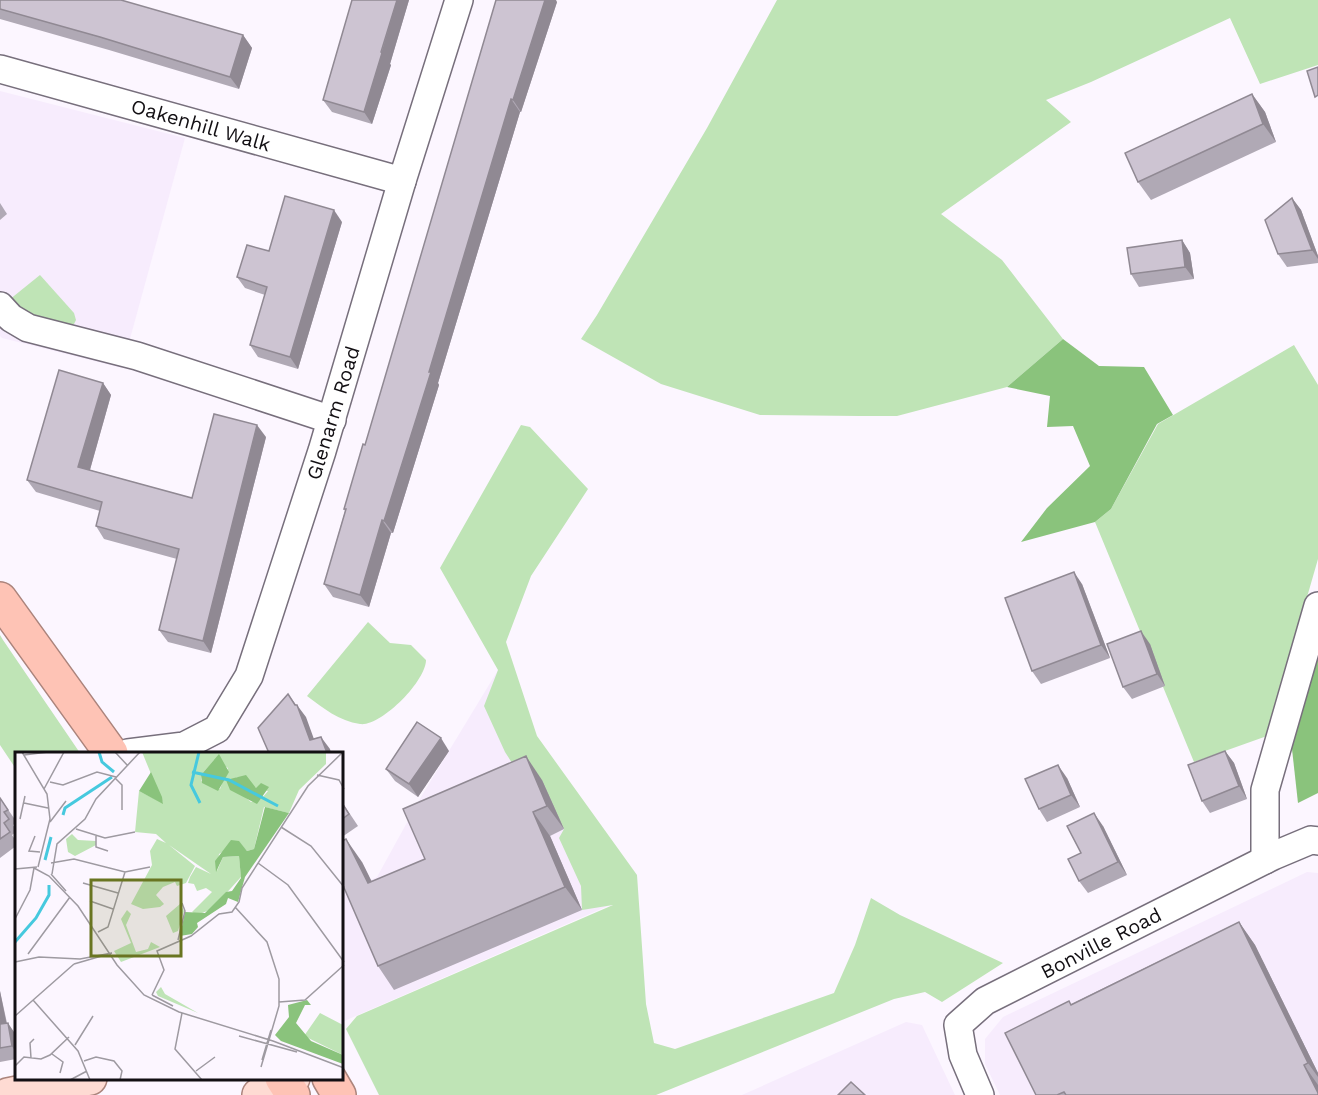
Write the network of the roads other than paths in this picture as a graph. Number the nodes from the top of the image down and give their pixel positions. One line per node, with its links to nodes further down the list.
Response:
1 (459, 0): 3 (street, Glenarm Road)
2 (0, 69): 3 (street, Oakenhill Walk)
3 (402, 181): 5 (street, Glenarm Road)
4 (0, 306): 5 (street)
5 (332, 420): 9 (street, Glenarm Road)
6 (0, 599): 8 (highway)
7 (1318, 606): 11 (street)
8 (110, 752)
9 (136, 752)
10 (1318, 841): 11 (street, Bonville Road)
11 (1265, 861): 16 (street, Bonville Road)
12 (80, 1080): 14 (main road)
13 (330, 1080): 15 (highway)
14 (8, 1095)
15 (339, 1095)
16 (980, 1095)

